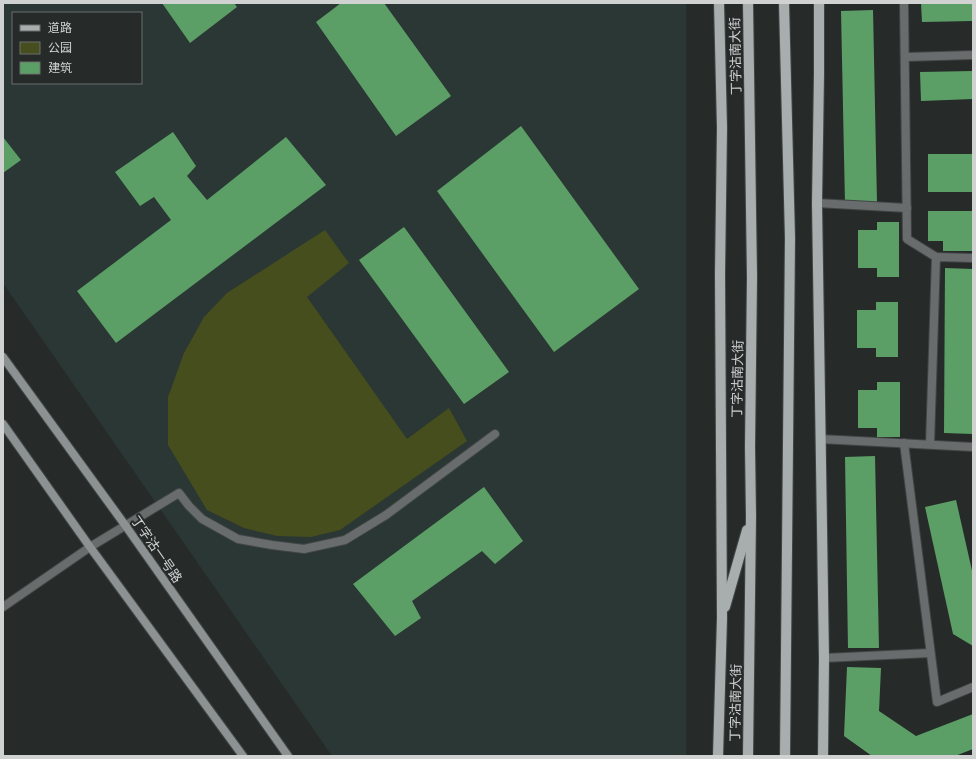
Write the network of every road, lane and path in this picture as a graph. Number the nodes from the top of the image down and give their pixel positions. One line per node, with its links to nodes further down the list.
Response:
1 (719, 3): 23 (main road)
2 (748, 3): 19 (main road, 丁字沽南大街)
3 (784, 3): 31 (main road)
4 (819, 3): 8 (main road)
5 (904, 3): 7 (street)
6 (973, 56): 7 (street)
7 (906, 57): 9 (street)
8 (817, 202): 9 (street); 15 (main road)
9 (907, 208): 10 (street)
10 (936, 258): 11 (street); 17 (street)
11 (973, 258)
12 (3, 357): 20 (main road, 丁字沽一号路)
13 (3, 424): 21 (main road)
14 (495, 434): 20 (street)
15 (820, 439): 16 (street); 25 (main road)
16 (904, 443): 17 (street); 24 (street)
17 (930, 444): 18 (street)
18 (973, 447)
19 (751, 516): 23 (main road); 30 (main road, 丁字沽南大街)
20 (125, 525): 21 (street); 28 (main road, 丁字沽一号路)
21 (90, 547): 22 (street); 27 (main road)
22 (3, 607)
23 (722, 618): 29 (main road)
24 (930, 652): 25 (street); 26 (street)
25 (824, 658): 32 (main road)
26 (973, 686)
27 (243, 756)
28 (288, 756)
29 (718, 756)
30 (748, 756)
31 (785, 756)
32 (823, 756)

